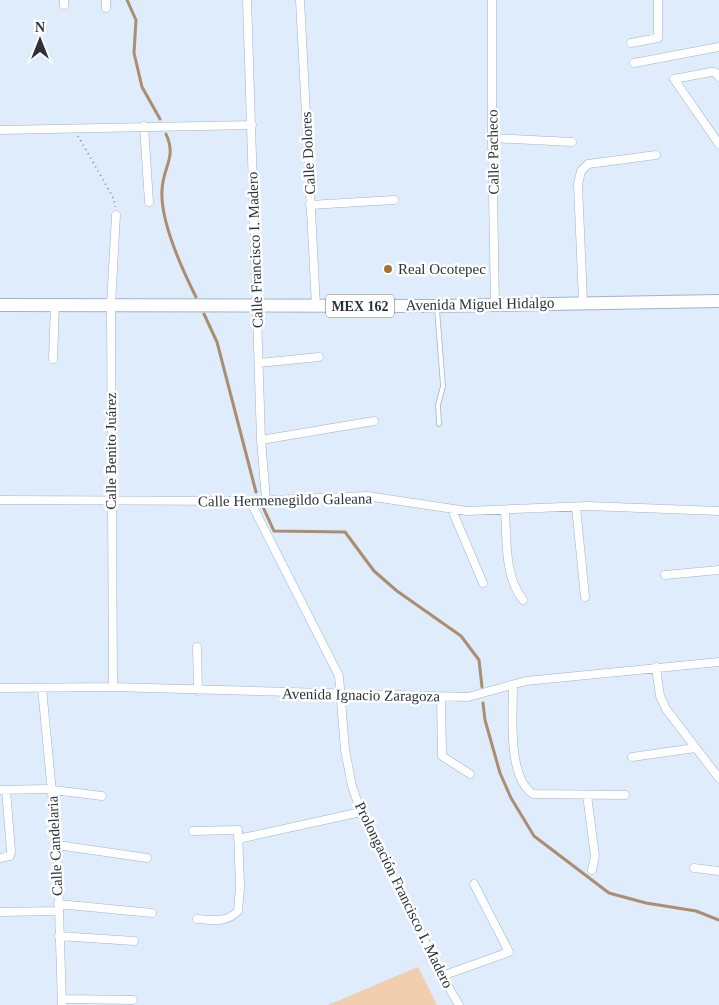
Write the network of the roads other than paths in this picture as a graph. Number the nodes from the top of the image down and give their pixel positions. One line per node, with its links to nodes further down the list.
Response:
1 (247, 0): 9 (street, Calle Francisco I. Madero)
2 (300, 0): 18 (street, Calle Dolores)
3 (492, 0): 12 (street, Calle Pacheco)
4 (658, 0): 5 (street)
5 (631, 43)
6 (719, 47): 7 (street)
7 (634, 63)
8 (719, 77): 14 (street)
9 (252, 125): 10 (street); 26 (street, Calle Francisco I. Madero)
10 (144, 126): 11 (street); 17 (street)
11 (0, 130)
12 (492, 138): 13 (street); 25 (street, Calle Pacheco)
13 (572, 142)
14 (719, 144)
15 (656, 155): 21 (street)
16 (394, 200): 18 (street)
17 (149, 202)
18 (310, 205): 27 (street, Calle Dolores)
19 (116, 215): 22 (street, Calle Benito Juárez)
20 (719, 301): 21 (main road, Avenida Miguel Hidalgo / MEX 162)
21 (583, 302): 25 (main road, Avenida Miguel Hidalgo / MEX 162)
22 (111, 304): 24 (main road, Avenida Miguel Hidalgo / MEX 162); 26 (main road, Avenida Miguel Hidalgo / MEX 162); 37 (street, Calle Benito Juárez)
23 (0, 305): 24 (main road, Avenida Miguel Hidalgo / MEX 162)
24 (55, 305): 30 (street)
25 (495, 305): 28 (main road, Avenida Miguel Hidalgo / MEX 162)
26 (257, 306): 27 (main road, Avenida Miguel Hidalgo / MEX 162); 31 (street, Calle Francisco I. Madero)
27 (316, 306): 28 (main road, Avenida Miguel Hidalgo / MEX 162)
28 (437, 306): 33 (lane)
29 (319, 357): 31 (street)
30 (53, 359)
31 (259, 363): 34 (street, Calle Francisco I. Madero)
32 (374, 421): 34 (street)
33 (439, 424)
34 (261, 440): 35 (street, Calle Francisco I. Madero)
35 (266, 499): 38 (street, Calle Hermenegildo Galeana); 40 (street, Calle Hermenegildo Galeana)
36 (0, 500): 37 (street, Calle Hermenegildo Galeana)
37 (112, 501): 38 (street, Calle Hermenegildo Galeana); 52 (street, Calle Benito Juárez)
38 (250, 501): 56 (street)
39 (576, 507): 41 (street, Calle Hermenegildo Galeana); 42 (street, Calle Hermenegildo Galeana); 46 (street)
40 (452, 510): 41 (street, Calle Hermenegildo Galeana); 45 (street)
41 (505, 510): 47 (street)
42 (719, 511)
43 (719, 570): 44 (street)
44 (666, 575)
45 (483, 583)
46 (585, 597)
47 (523, 600)
48 (197, 647): 55 (street)
49 (719, 662): 50 (street, Avenida Ignacio Zaragoza)
50 (656, 667): 51 (street, Avenida Ignacio Zaragoza); 58 (street)
51 (513, 686): 57 (street, Avenida Ignacio Zaragoza); 64 (street)
52 (113, 687): 54 (street, Avenida Ignacio Zaragoza); 55 (street, Avenida Ignacio Zaragoza)
53 (0, 688): 54 (street, Avenida Ignacio Zaragoza)
54 (42, 688): 63 (street, Calle Candelaria)
55 (198, 691): 56 (street, Avenida Ignacio Zaragoza)
56 (341, 694): 57 (street, Avenida Ignacio Zaragoza); 67 (street, Prolongación Francisco I. Madero)
57 (441, 697): 60 (street)
58 (695, 748): 59 (street); 61 (street)
59 (632, 757)
60 (470, 774)
61 (719, 778)
62 (3, 790): 63 (street); 71 (street)
63 (52, 790): 66 (street); 70 (street, Calle Candelaria)
64 (587, 795): 65 (street); 74 (street)
65 (625, 795)
66 (102, 796)
67 (360, 812): 69 (street); 83 (street, Prolongación Francisco I. Madero)
68 (193, 831): 69 (street)
69 (238, 839): 80 (street)
70 (57, 845): 72 (street); 77 (street, Calle Candelaria)
71 (0, 858)
72 (147, 858)
73 (694, 868): 75 (street)
74 (592, 870)
75 (719, 871)
76 (474, 884): 83 (street)
77 (58, 908): 78 (street); 79 (street); 81 (street, Calle Candelaria)
78 (0, 912)
79 (152, 913)
80 (197, 920)
81 (59, 936): 82 (street); 85 (street, Calle Candelaria)
82 (134, 941)
83 (442, 976): 86 (street, Prolongación Francisco I. Madero)
84 (133, 1000): 85 (street)
85 (62, 1002)
86 (459, 1005)

